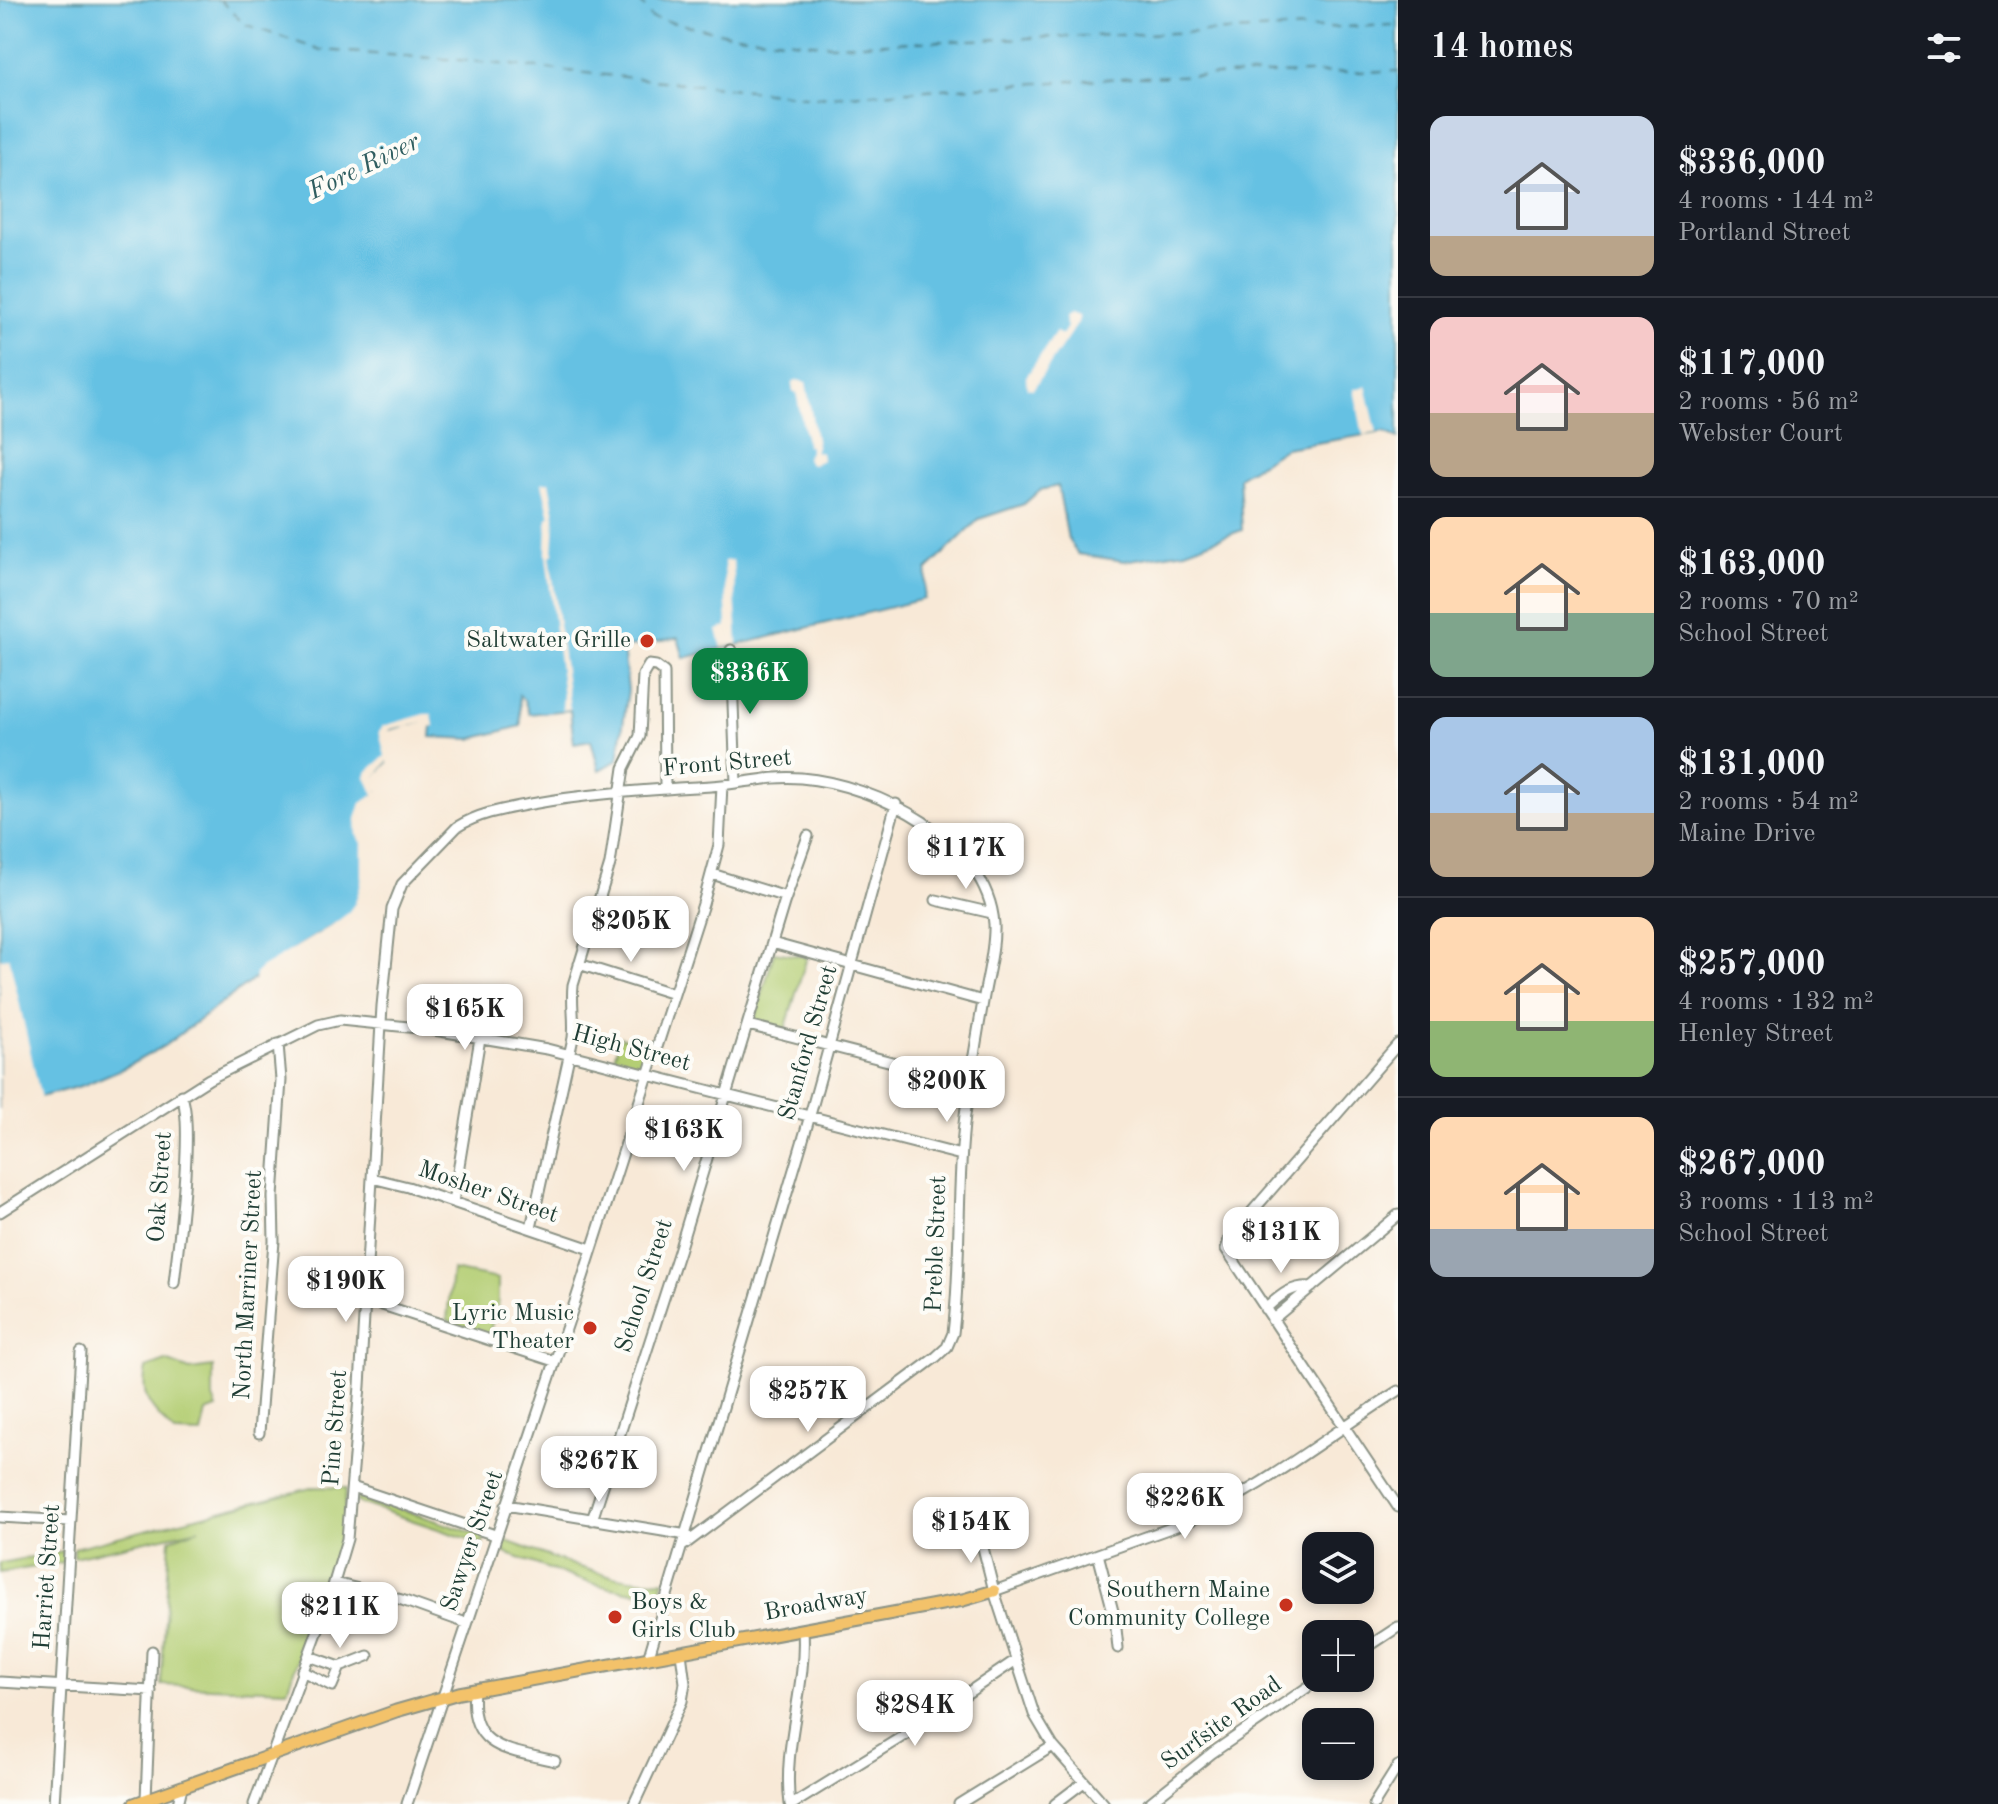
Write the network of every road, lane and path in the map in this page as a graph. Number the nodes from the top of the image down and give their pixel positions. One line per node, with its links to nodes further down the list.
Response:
1 (731, 650): 2 (street)
2 (736, 783): 3 (street, Front Street); 6 (street, Front Street)
3 (722, 785): 4 (street, Front Street); 9 (street, Sawyer Street)
4 (665, 789): 5 (street, Front Street); 5 (street)
5 (621, 792): 8 (street, Front Street); 14 (street)
6 (896, 804): 12 (street, Front Street); 15 (street, Stanford Street)
7 (808, 836): 10 (street, School Street)
8 (427, 859): 18 (street, Pine Street)
9 (712, 874): 10 (street); 16 (street, Sawyer Street)
10 (786, 897): 13 (street, School Street)
11 (936, 900): 12 (street)
12 (992, 913): 17 (street, Preble Street)
13 (772, 943): 15 (street); 19 (street, School Street)
14 (579, 964): 16 (street); 24 (street)
15 (852, 966): 17 (street); 22 (street, Stanford Street)
16 (674, 994): 25 (street, Sawyer Street)
17 (983, 1001): 26 (street, Preble Street)
18 (382, 1023): 20 (street, High Street); 21 (street, High Street); 31 (street, Pine Street)
19 (748, 1025): 22 (street); 28 (street, School Street)
20 (480, 1038): 24 (street, High Street); 32 (street)
21 (278, 1044): 27 (street, High Street); 46 (street, North Marriner Street)
22 (830, 1046): 26 (street); 29 (street, Stanford Street)
23 (1397, 1049): 40 (street)
24 (570, 1054): 25 (street, High Street); 35 (street)
25 (649, 1075): 28 (street, High Street); 36 (street, Sawyer Street)
26 (970, 1082): 30 (street, Preble Street)
27 (181, 1095): 33 (street, High Street); 37 (street, Oak Street)
28 (725, 1095): 29 (street, High Street); 52 (street, School Street)
29 (810, 1117): 30 (street, High Street); 55 (street, Stanford Street)
30 (961, 1155): 55 (street, Preble Street)
31 (372, 1178): 32 (street, Mosher Street); 39 (street, Pine Street)
32 (453, 1202): 35 (street, Mosher Street)
33 (0, 1212)
34 (1398, 1215): 38 (street)
35 (531, 1228): 36 (street, Mosher Street)
36 (591, 1249): 43 (street, Sawyer Street)
37 (174, 1283)
38 (1312, 1287): 40 (street); 41 (street)
39 (364, 1299): 43 (street); 47 (street, Pine Street)
40 (1265, 1309): 41 (street)
41 (1272, 1320): 45 (street)
42 (81, 1352): 53 (street, Harriet Street)
43 (554, 1361): 48 (street, Sawyer Street)
44 (1398, 1391): 45 (street, Broadway)
45 (1344, 1427): 49 (street); 56 (street, Broadway)
46 (259, 1433)
47 (352, 1487): 54 (street); 57 (street, Pine Street)
48 (506, 1505): 52 (street); 54 (street, Sawyer Street)
49 (1398, 1507)
50 (0, 1517): 53 (street)
51 (962, 1518): 58 (street)
52 (592, 1520): 55 (street)
53 (70, 1521): 73 (street, Harriet Street)
54 (495, 1535): 59 (street, Sawyer Street)
55 (686, 1540): 68 (street, Stanford Street)
56 (1098, 1554): 58 (street, Broadway); 63 (street)
57 (335, 1583): 59 (street); 66 (street, Pine Street)
58 (994, 1591): 61 (main road, Broadway); 69 (street)
59 (466, 1623): 77 (street, Sawyer Street)
60 (1398, 1627): 62 (street)
61 (803, 1630): 65 (main road, Broadway); 91 (street)
62 (1374, 1643)
63 (1118, 1648)
64 (152, 1651): 74 (street)
65 (681, 1653): 68 (main road, Broadway); 90 (street)
66 (309, 1656): 70 (street); 71 (street, Pine Street)
67 (368, 1656): 70 (street)
68 (648, 1659): 75 (main road, Broadway)
69 (1016, 1660): 78 (street); 91 (street)
70 (340, 1667): 71 (street)
71 (302, 1671): 79 (street, Pine Street)
72 (0, 1682): 73 (street)
73 (62, 1685): 74 (street); 85 (street, Harriet Street)
74 (151, 1691): 84 (street)
75 (474, 1691): 77 (main road, Broadway); 80 (street)
76 (1302, 1691): 95 (street, Surfsite Road)
77 (443, 1697): 79 (main road, Broadway); 89 (street, Sawyer Street)
78 (1053, 1746): 82 (street); 92 (street)
79 (271, 1755): 83 (main road, Broadway); 88 (street, Pine Street)
80 (555, 1761)
81 (1398, 1766): 96 (street)
82 (1084, 1782): 93 (street); 94 (street)
83 (182, 1787): 84 (main road, Broadway); 87 (street)
84 (146, 1799): 86 (main road, Broadway)
85 (54, 1804)
86 (134, 1804)
87 (178, 1804)
88 (254, 1804)
89 (407, 1804)
90 (634, 1804)
91 (792, 1804)
92 (959, 1804)
93 (1055, 1804)
94 (1104, 1804)
95 (1148, 1804)
96 (1374, 1804)

